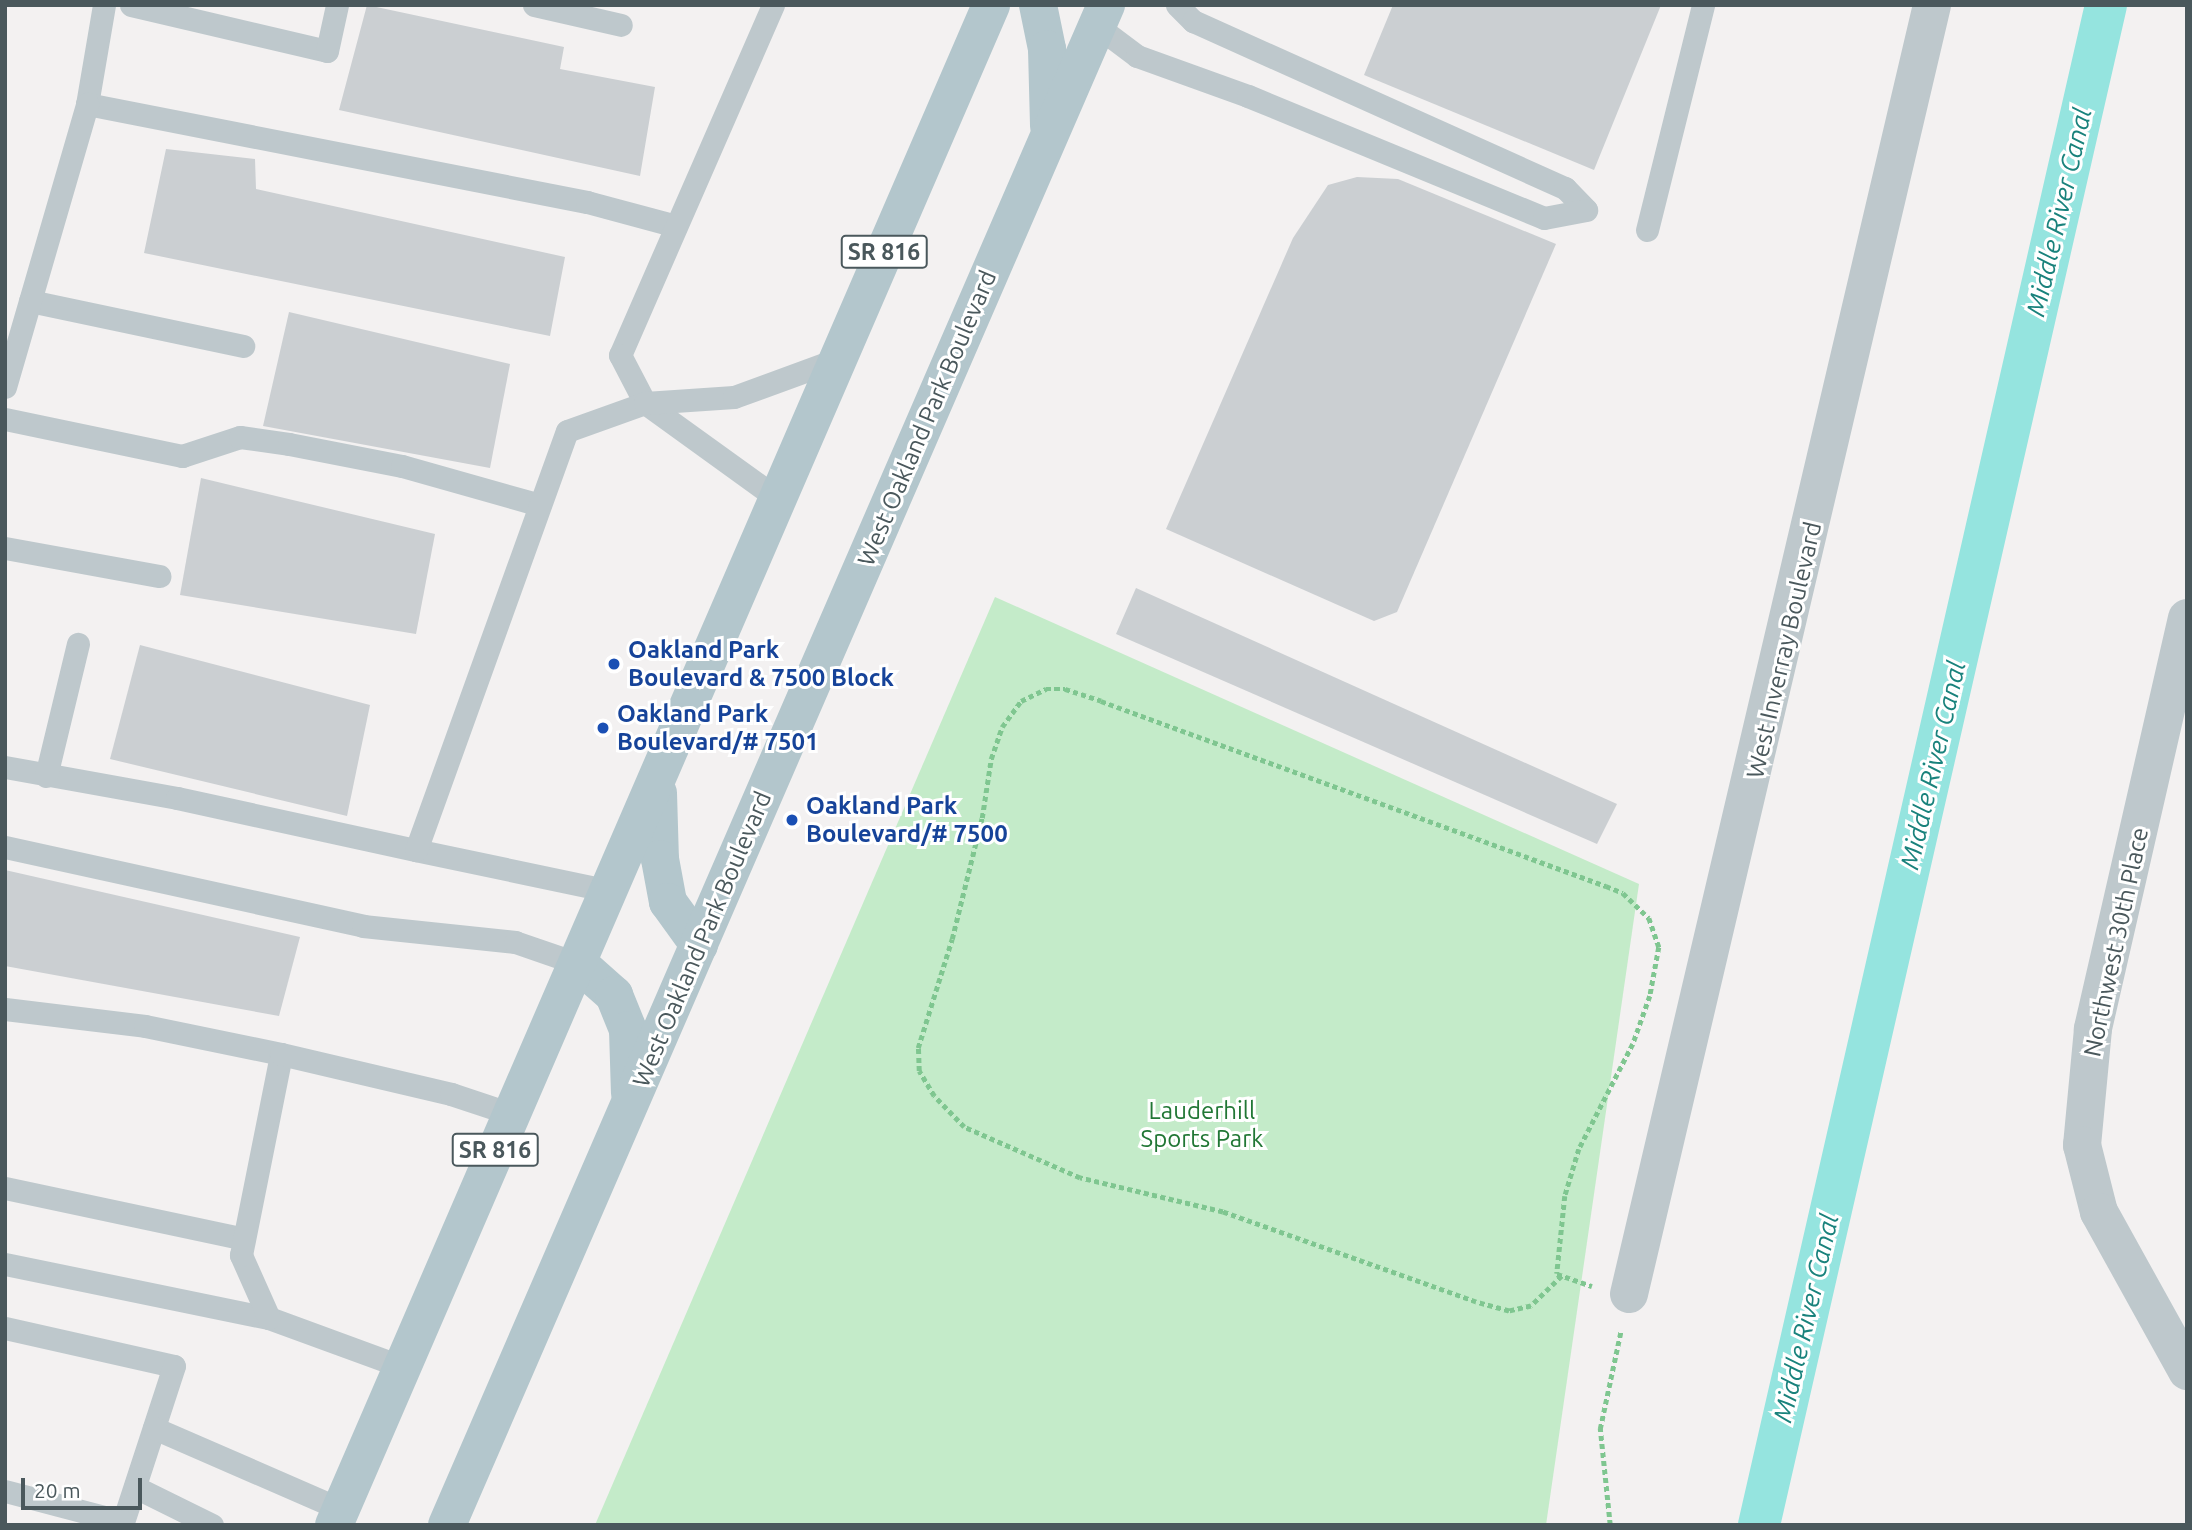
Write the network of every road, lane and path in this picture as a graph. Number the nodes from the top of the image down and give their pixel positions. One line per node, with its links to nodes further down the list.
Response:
1 (104, 5): 13 (lane)
2 (131, 5): 3 (lane)
3 (337, 5)
4 (534, 5): 12 (lane)
5 (773, 5): 15 (lane)
6 (990, 5): 19 (main road, SR 816)
7 (1038, 5): 14 (main road)
8 (1177, 5): 11 (lane)
9 (1703, 5): 16 (lane)
10 (1932, 5): 45 (street, West Inverray Boulevard)
11 (1096, 12): 14 (main road, West Oakland Park Boulevard)
12 (621, 25)
13 (87, 104): 15 (lane); 17 (lane)
14 (1050, 135): 35 (main road, West Oakland Park Boulevard)
15 (676, 226): 21 (lane)
16 (1647, 230)
17 (30, 301): 18 (lane); 20 (lane)
18 (243, 346)
19 (838, 359): 21 (lane); 23 (main road, SR 816)
20 (5, 387)
21 (645, 403): 23 (lane); 24 (lane)
22 (5, 419): 24 (lane)
23 (778, 499): 31 (main road, SR 816)
24 (540, 505): 33 (lane)
25 (5, 548): 26 (lane)
26 (159, 576)
27 (2187, 618): 49 (street, Northwest 30th Place)
28 (78, 644): 30 (lane)
29 (5, 767): 30 (lane)
30 (46, 776): 33 (lane)
31 (658, 776): 34 (main road, SR 816); 35 (main road)
32 (5, 847): 36 (lane)
33 (416, 850): 34 (lane)
34 (610, 891): 36 (main road, SR 816)
35 (699, 946): 39 (main road, West Oakland Park Boulevard)
36 (579, 964): 39 (main road); 40 (main road, SR 816)
37 (5, 1009): 38 (lane)
38 (281, 1055): 40 (lane); 42 (lane)
39 (631, 1102): 56 (main road, West Oakland Park Boulevard)
40 (511, 1114): 48 (main road, SR 816)
41 (5, 1188): 42 (lane)
42 (244, 1239): 46 (lane)
43 (5, 1264): 46 (lane)
44 (1562, 1276): 44 (path); 45 (path)
45 (1629, 1294): 57 (path)
46 (269, 1318): 48 (lane)
47 (5, 1328): 50 (lane)
48 (400, 1366): 53 (main road, SR 816)
49 (2187, 1371)
50 (154, 1428): 51 (lane); 53 (lane)
51 (135, 1487): 54 (lane); 55 (lane)
52 (5, 1490): 54 (lane)
53 (337, 1517)
54 (123, 1523)
55 (212, 1525)
56 (447, 1525)
57 (1610, 1525)

